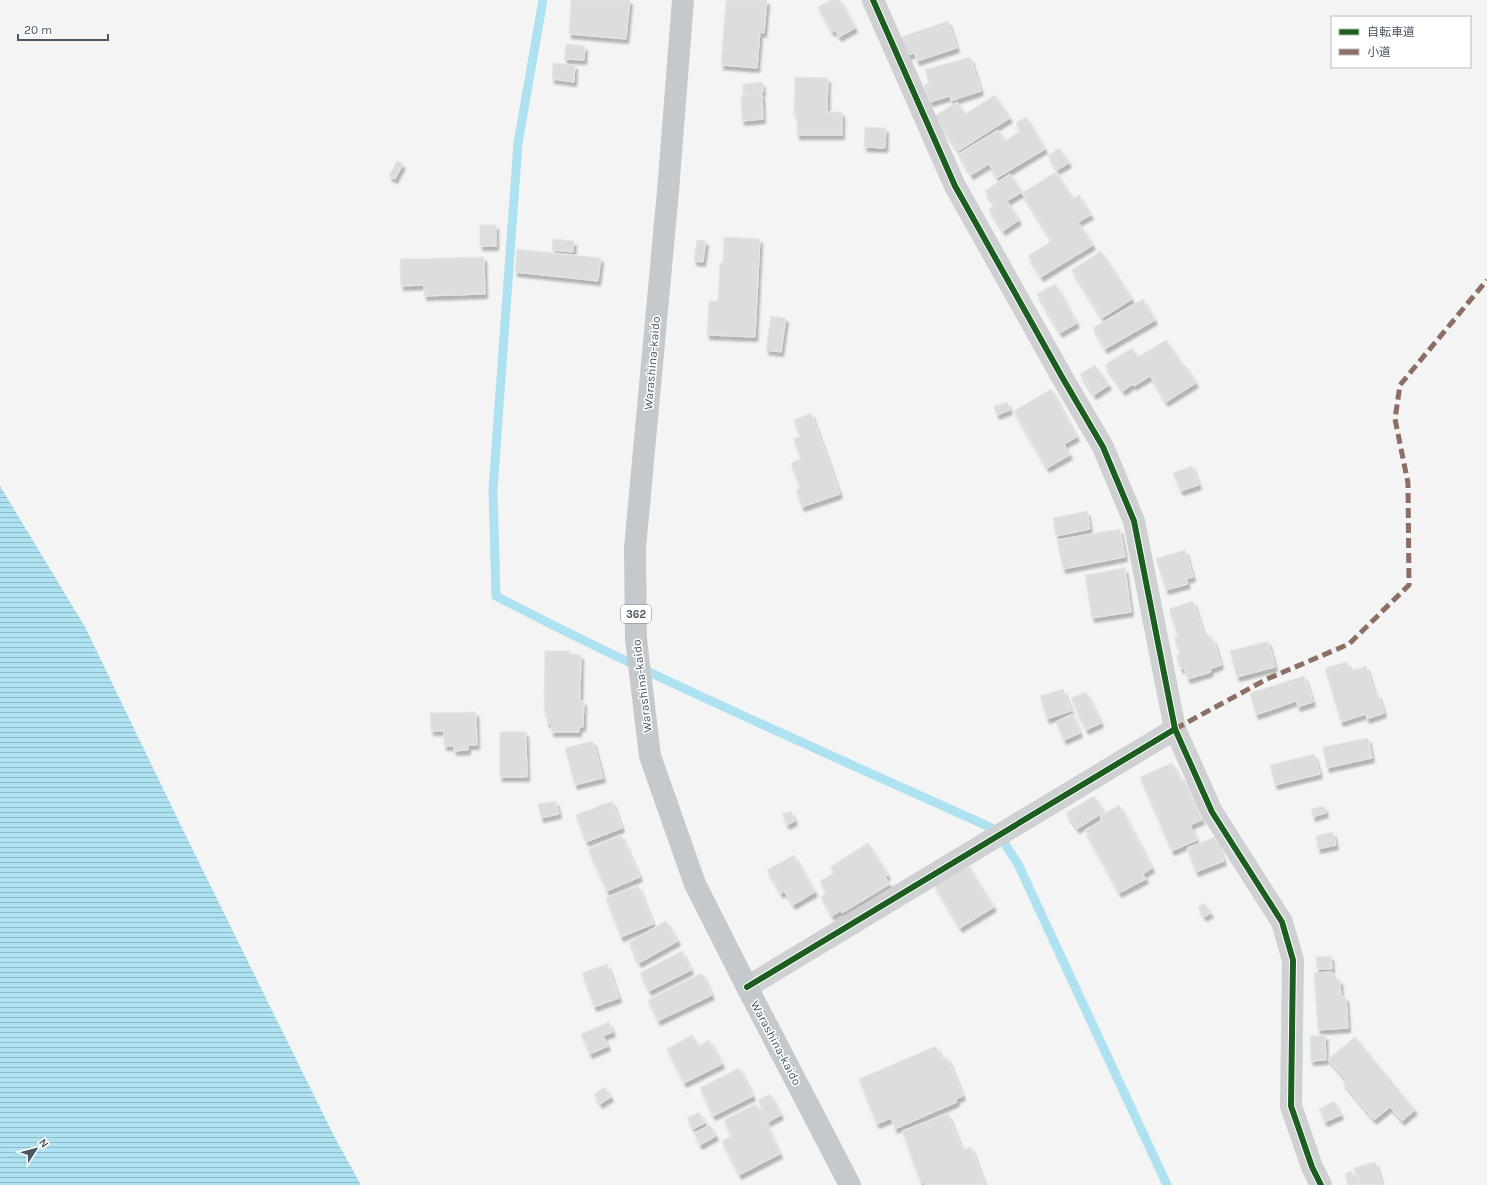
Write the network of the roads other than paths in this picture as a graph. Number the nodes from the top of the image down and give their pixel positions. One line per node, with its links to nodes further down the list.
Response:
1 (683, 0): 4 (highway, Warashina-kaido / 362)
2 (873, 0): 3 (street)
3 (1175, 729): 4 (street); 6 (street)
4 (747, 987): 5 (highway, Warashina-kaido / 362)
5 (850, 1185)
6 (1321, 1185)

